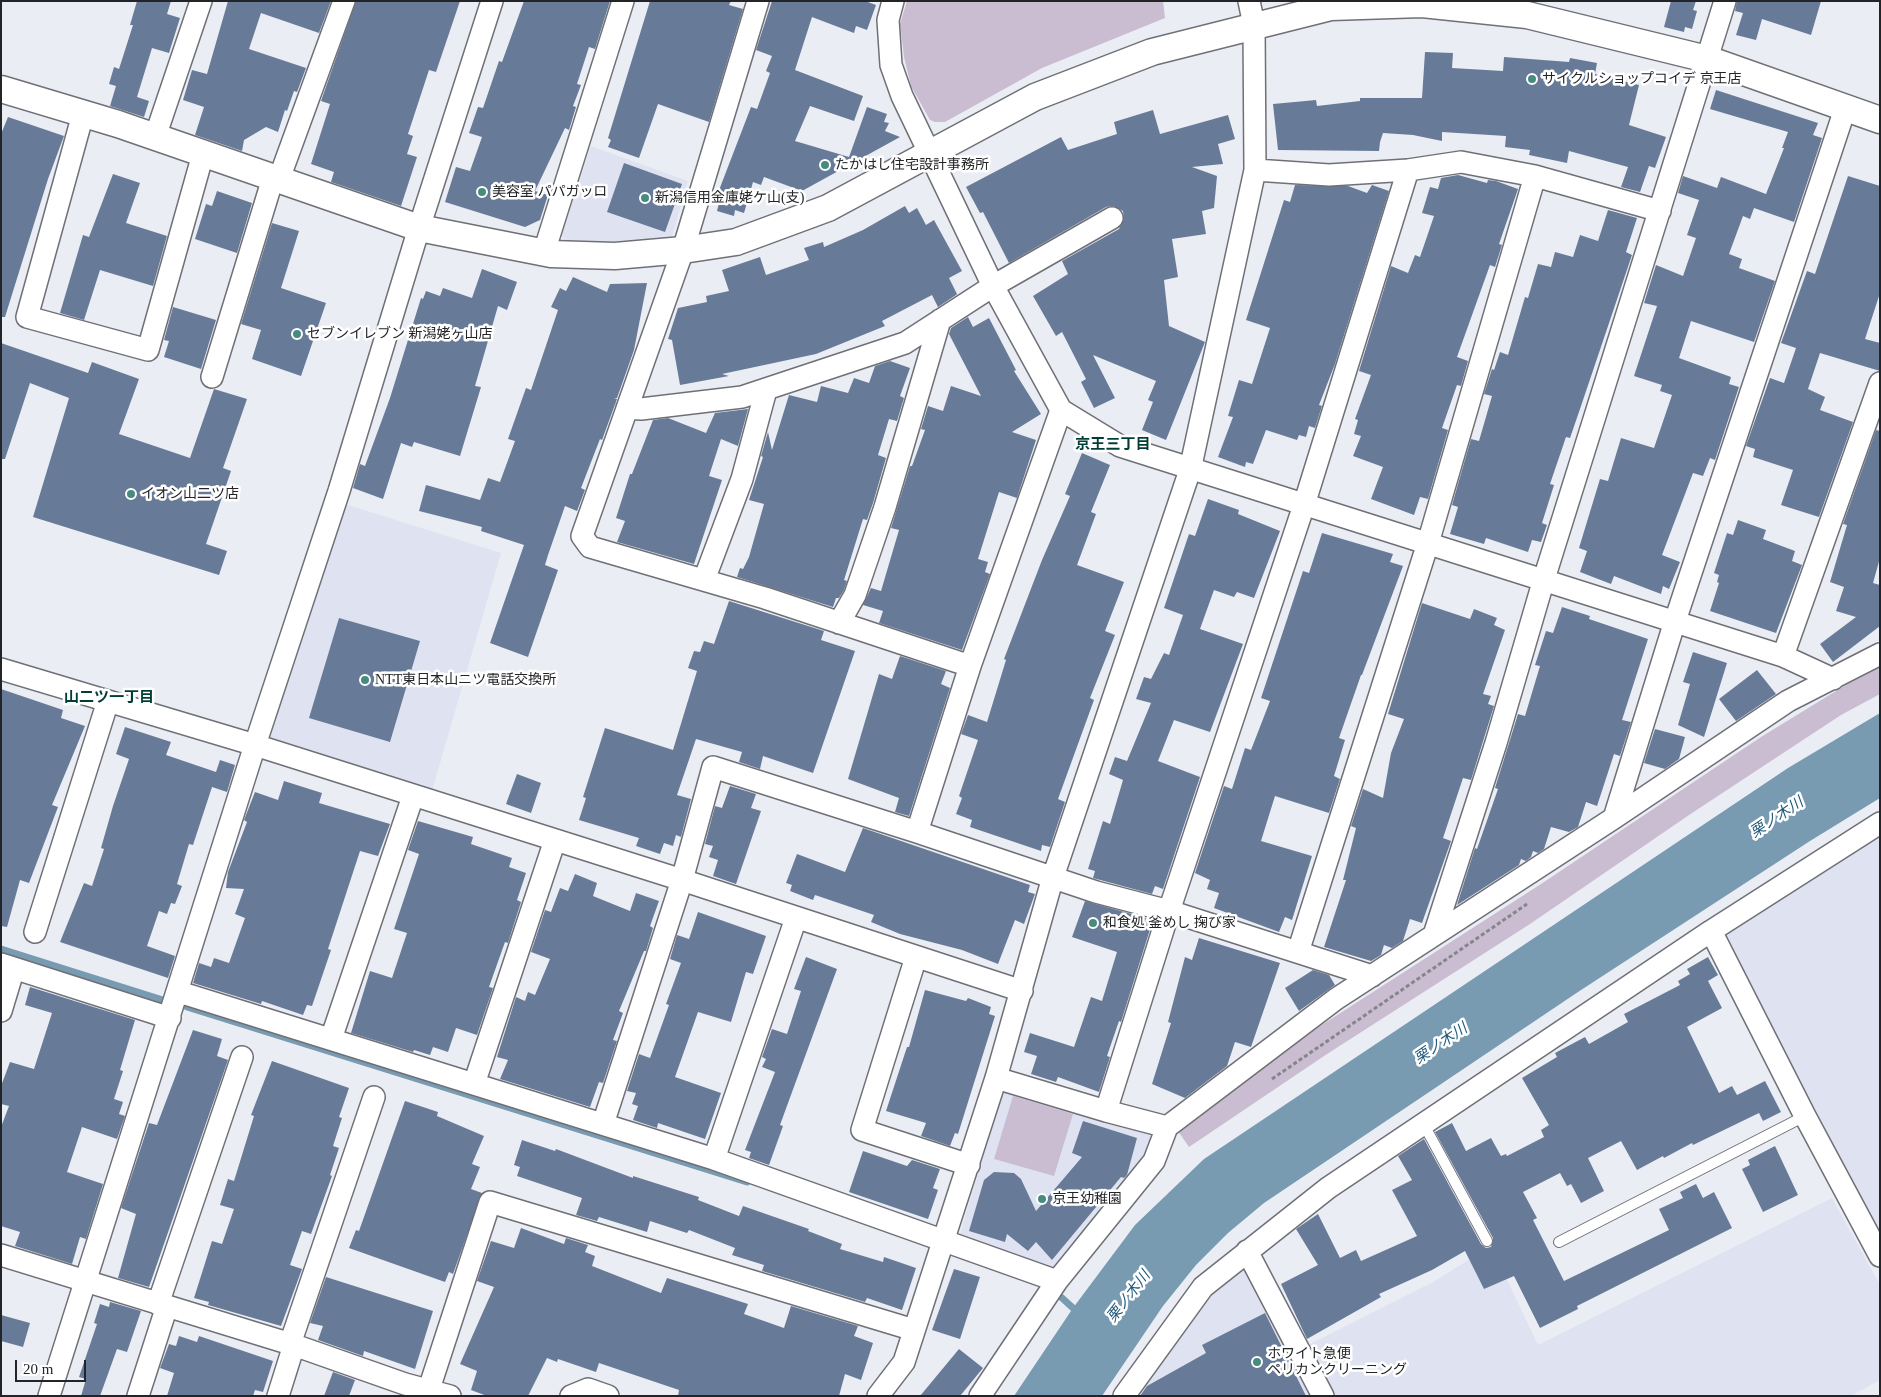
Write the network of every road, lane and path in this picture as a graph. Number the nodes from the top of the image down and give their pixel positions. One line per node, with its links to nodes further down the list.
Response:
1 (200, 1): 14 (street)
2 (344, 1): 20 (street)
3 (492, 1): 23 (street)
4 (623, 1): 25 (street)
5 (758, 1): 24 (street)
6 (893, 1): 15 (street)
7 (1725, 1): 9 (street)
8 (1252, 13): 9 (street); 15 (street); 17 (street)
9 (1707, 60): 11 (street); 21 (street)
10 (1, 89): 12 (street)
11 (1845, 109): 13 (street); 38 (street)
12 (82, 114): 14 (street); 16 (street)
13 (1880, 120)
14 (155, 137): 16 (street)
15 (929, 153): 24 (street); 26 (street)
16 (204, 154): 20 (street)
17 (1255, 170): 18 (street); 33 (street)
18 (1408, 170): 19 (street); 34 (street)
19 (1535, 176): 21 (street); 35 (street)
20 (276, 179): 23 (street); 28 (street)
21 (1660, 211): 36 (street)
22 (1112, 218): 26 (street)
23 (419, 228): 25 (street); 46 (street)
24 (683, 250): 25 (street); 31 (street)
25 (544, 252)
26 (993, 286): 27 (street); 32 (street)
27 (940, 320): 30 (street); 39 (street)
28 (212, 377)
29 (1880, 383): 41 (street)
30 (766, 390): 31 (street); 37 (street)
31 (627, 408): 37 (street)
32 (1061, 410): 33 (street); 42 (street)
33 (1190, 470): 34 (street); 52 (street)
34 (1304, 505): 35 (street); 55 (street)
35 (1428, 543): 36 (street); 60 (street)
36 (1544, 579): 38 (street); 59 (street)
37 (704, 580): 39 (street)
38 (1675, 622): 41 (street); 48 (street)
39 (840, 623): 42 (street)
40 (1880, 654): 44 (street)
41 (1783, 656): 44 (street)
42 (970, 666): 50 (street)
43 (1, 669): 45 (street)
44 (1833, 679): 48 (street)
45 (108, 701): 46 (street); 58 (street)
46 (255, 746): 47 (street); 65 (street)
47 (413, 796): 51 (street); 68 (street)
48 (1614, 818): 59 (street)
49 (1880, 823): 57 (street)
50 (916, 832): 52 (street); 53 (street)
51 (555, 840): 53 (street); 72 (street)
52 (1053, 877): 55 (street); 64 (street)
53 (682, 880): 56 (street); 77 (street)
54 (1531, 901): 71 (path)
55 (1169, 912): 60 (street); 74 (street)
56 (796, 918): 61 (street); 79 (street)
57 (1711, 931): 75 (street); 76 (street)
58 (35, 932)
59 (1434, 935): 63 (street)
60 (1298, 952): 63 (street)
61 (916, 957): 64 (street); 80 (street)
62 (8, 966): 66 (street); 67 (street)
63 (1372, 976): 78 (street)
64 (1022, 991): 70 (street)
65 (179, 992): 67 (street); 68 (street)
66 (1, 1011)
67 (170, 1018): 88 (street)
68 (331, 1039): 72 (street)
69 (242, 1057): 89 (street)
70 (996, 1078): 74 (street); 80 (street)
71 (1268, 1081)
72 (474, 1084): 77 (street)
73 (374, 1098): 91 (street)
74 (1106, 1111): 78 (street)
75 (1804, 1116): 83 (lane); 86 (street)
76 (1423, 1123): 82 (lane); 84 (street)
77 (604, 1124): 79 (street)
78 (1166, 1127): 87 (street)
79 (714, 1159): 81 (street)
80 (969, 1165): 81 (street)
81 (943, 1241): 87 (street); 90 (street)
82 (1487, 1241)
83 (1558, 1242)
84 (1247, 1252): 102 (street); 103 (street)
85 (1, 1255): 88 (street)
86 (1880, 1256)
87 (1057, 1281): 101 (street)
88 (87, 1282): 89 (street); 94 (street)
89 (162, 1305): 91 (street); 95 (street)
90 (914, 1330): 92 (street); 100 (street)
91 (292, 1344): 93 (street); 96 (street)
92 (429, 1389): 93 (street); 97 (street)
93 (403, 1390)
94 (49, 1396)
95 (138, 1396)
96 (278, 1396)
97 (450, 1396)
98 (571, 1396): 99 (street)
99 (608, 1396)
100 (878, 1396)
101 (980, 1396)
102 (1124, 1396)
103 (1323, 1396)

